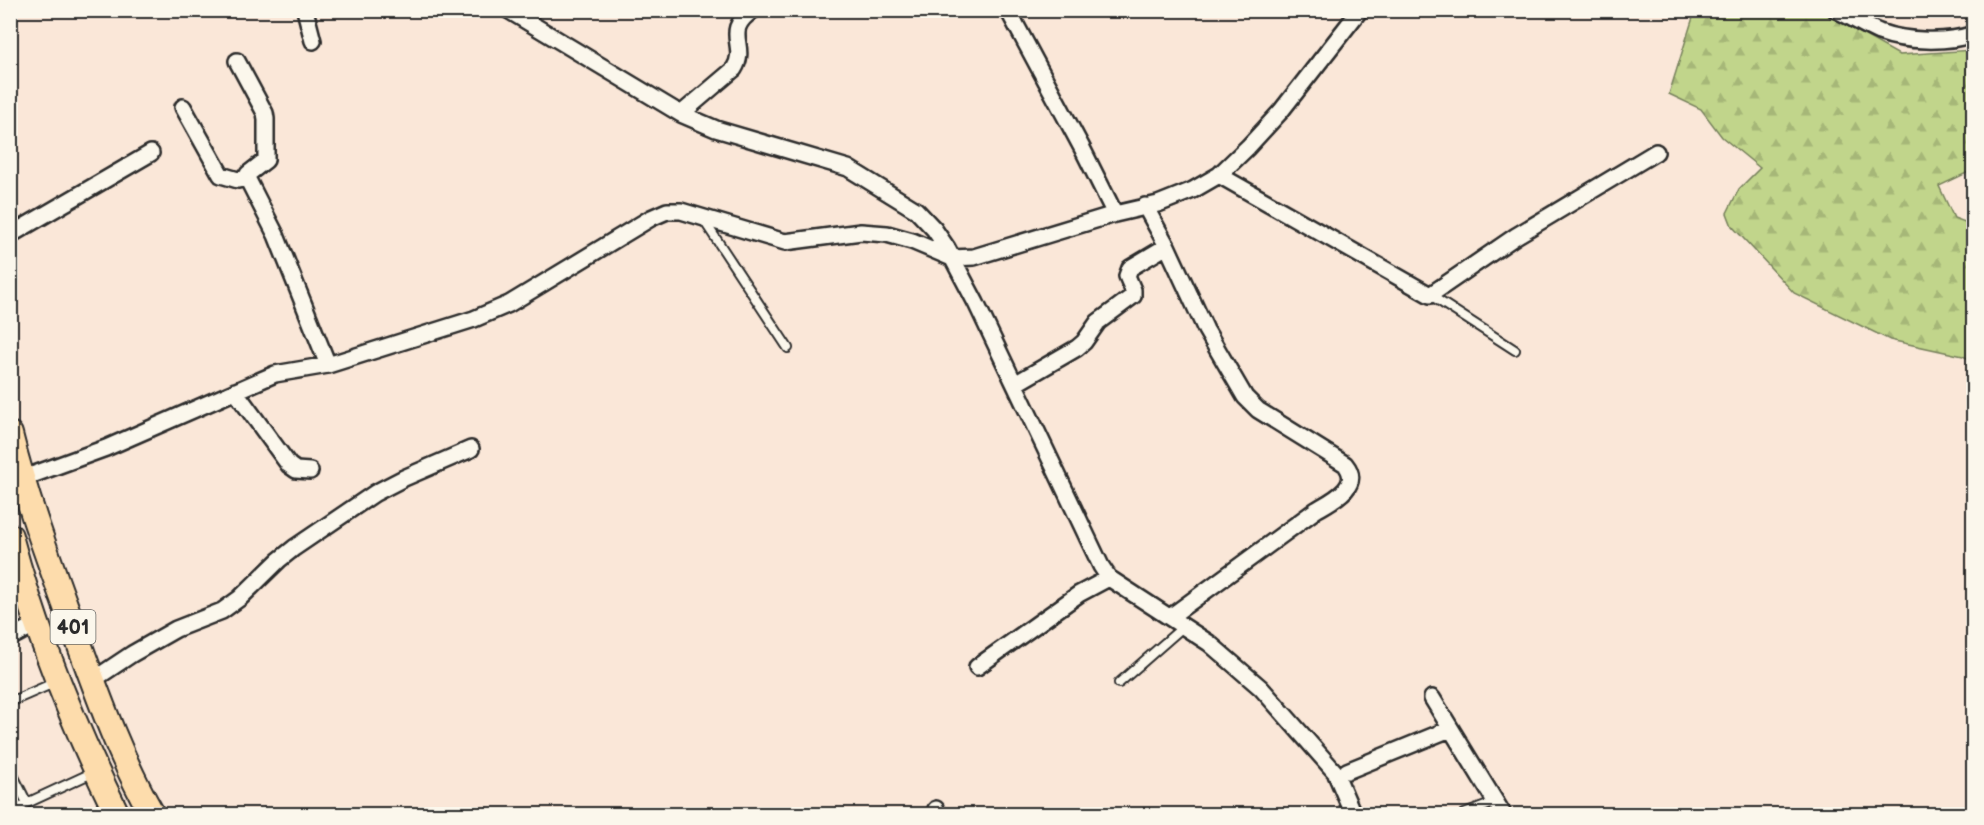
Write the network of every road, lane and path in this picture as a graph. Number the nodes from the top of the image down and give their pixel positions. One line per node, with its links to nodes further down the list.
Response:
1 (305, 10): 8 (street)
2 (508, 10): 11 (street)
3 (753, 10): 11 (street)
4 (1008, 10): 17 (street)
5 (1360, 10): 14 (street)
6 (1836, 10): 7 (street)
7 (1974, 34)
8 (313, 41)
9 (237, 61): 15 (street)
10 (183, 106): 15 (street)
11 (681, 114): 21 (street)
12 (1656, 152): 22 (street)
13 (151, 153): 19 (street)
14 (1219, 175): 16 (street); 22 (street)
15 (247, 178): 25 (street)
16 (1145, 207): 17 (street); 20 (street)
17 (1115, 214): 21 (street)
18 (702, 218): 21 (street); 23 (lane); 25 (street)
19 (10, 235)
20 (1167, 246): 26 (street); 34 (street)
21 (952, 258): 26 (street)
22 (1430, 296): 24 (lane)
23 (788, 348)
24 (1515, 350)
25 (328, 365): 27 (street)
26 (1015, 384): 33 (street)
27 (236, 391): 30 (street); 31 (street)
28 (10, 434): 31 (main road, 401)
29 (471, 449): 39 (street)
30 (310, 471)
31 (21, 478): 39 (main road, 401)
32 (10, 536): 35 (main road, 401)
33 (1109, 578): 34 (street); 38 (street)
34 (1170, 617): 36 (street)
35 (36, 624): 37 (street); 40 (main road, 401)
36 (1184, 626): 41 (lane); 53 (street)
37 (10, 638)
38 (977, 667)
39 (93, 680): 52 (main road, 401)
40 (57, 682): 43 (lane); 46 (main road, 401)
41 (1119, 683)
42 (1432, 698): 44 (street)
43 (10, 702)
44 (1450, 729): 47 (street); 49 (street)
45 (10, 769): 48 (lane)
46 (96, 771): 48 (lane); 51 (main road, 401)
47 (1347, 771)
48 (27, 803): 50 (lane)
49 (1499, 808): 54 (lane)
50 (10, 814)
51 (115, 814)
52 (152, 814)
53 (1353, 814)
54 (1464, 814)

